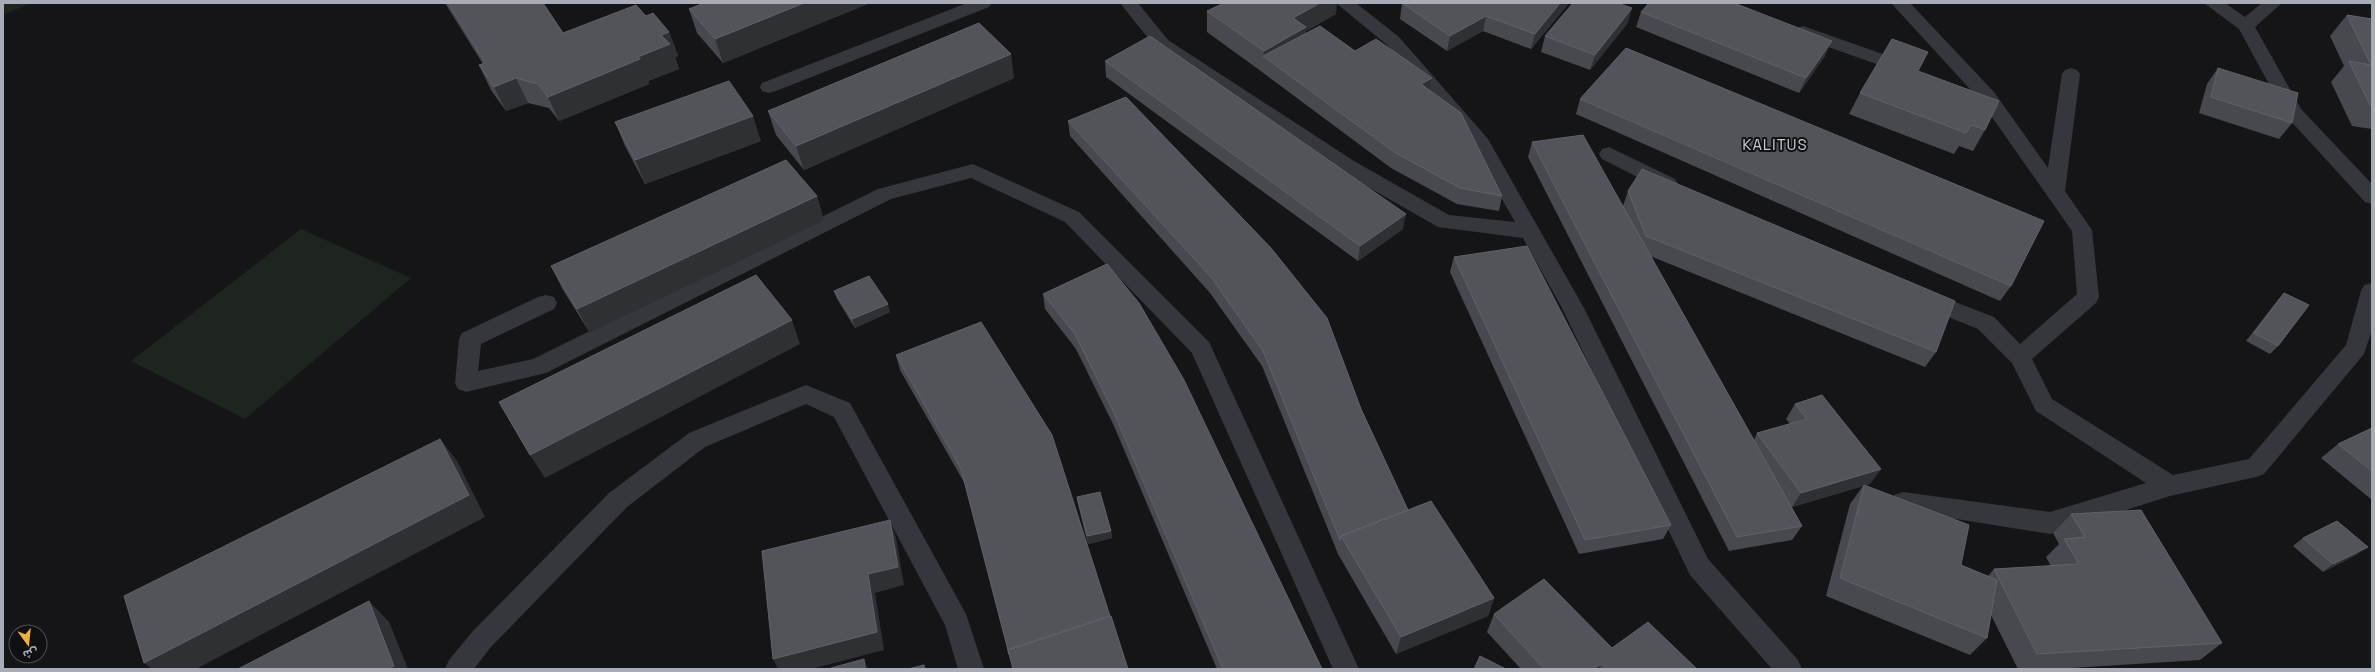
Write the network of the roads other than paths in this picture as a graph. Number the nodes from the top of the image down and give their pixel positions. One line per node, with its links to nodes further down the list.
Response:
1 (983, 3): 12 (street)
2 (1129, 3): 18 (street)
3 (1345, 3): 18 (street)
4 (1900, 3): 13 (street)
5 (2213, 3): 8 (street)
6 (2273, 3): 8 (street)
7 (1786, 25): 10 (street)
8 (2246, 26): 17 (street)
9 (2071, 74): 15 (street)
10 (1927, 75)
11 (1950, 83): 13 (street)
12 (769, 87)
13 (1987, 96): 15 (street)
14 (1609, 154): 16 (street)
15 (2055, 192): 22 (street)
16 (1686, 193)
17 (2372, 197)
18 (1529, 231): 28 (street)
19 (1906, 290): 22 (street)
20 (2372, 291): 23 (street)
21 (546, 303): 27 (street)
22 (2020, 358): 23 (street)
23 (2170, 486): 24 (street)
24 (1903, 502)
25 (458, 669): 26 (street)
26 (971, 669)
27 (1346, 669)
28 (1789, 669)

